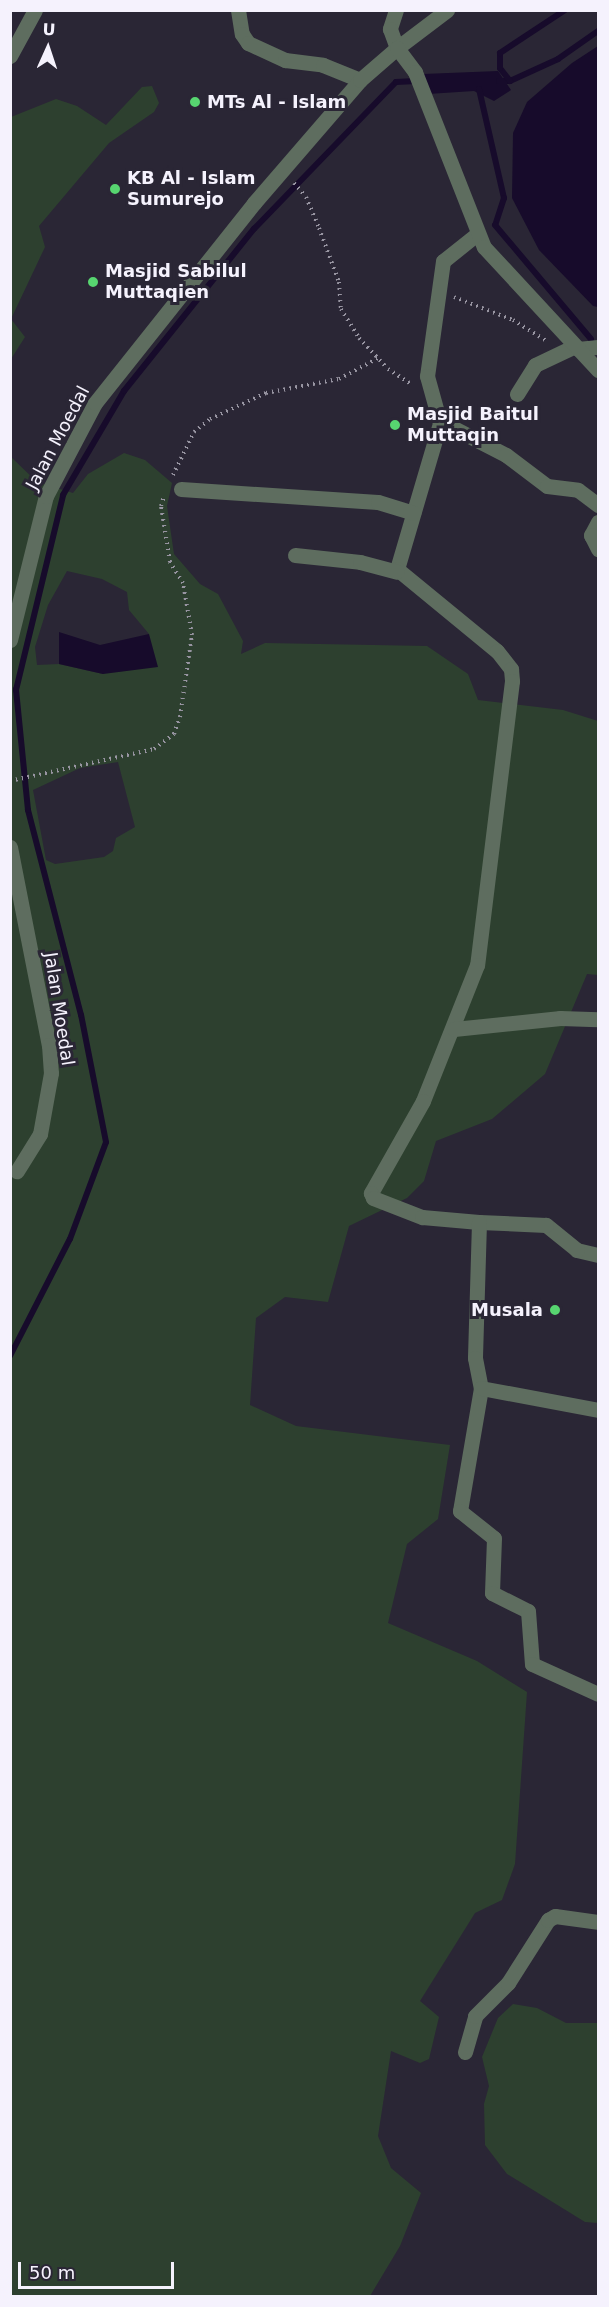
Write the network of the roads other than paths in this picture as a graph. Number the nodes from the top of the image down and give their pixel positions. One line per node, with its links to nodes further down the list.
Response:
1 (35, 10): 6 (street)
2 (238, 10): 7 (street)
3 (396, 10): 5 (street)
4 (447, 10): 5 (street, Jalan Moedal)
5 (397, 48): 7 (street, Jalan Moedal); 8 (street)
6 (10, 56)
7 (360, 81): 21 (street, Jalan Moedal)
8 (477, 234): 9 (street); 13 (street)
9 (575, 346): 10 (street); 11 (street); 12 (street)
10 (598, 347)
11 (598, 370)
12 (517, 394)
13 (440, 421): 15 (street); 16 (street)
14 (174, 489): 16 (street)
15 (598, 505)
16 (413, 513): 20 (street)
17 (598, 522): 18 (street)
18 (598, 549)
19 (295, 555): 20 (street)
20 (397, 572): 24 (street)
21 (10, 640)
22 (10, 847): 25 (street, Jalan Moedal)
23 (598, 1019): 24 (street)
24 (454, 1029): 26 (street)
25 (17, 1172)
26 (479, 1222): 27 (street); 28 (street)
27 (598, 1255)
28 (481, 1388): 29 (street); 30 (street)
29 (598, 1410)
30 (598, 1694)
31 (598, 1922): 32 (street)
32 (465, 2052)

